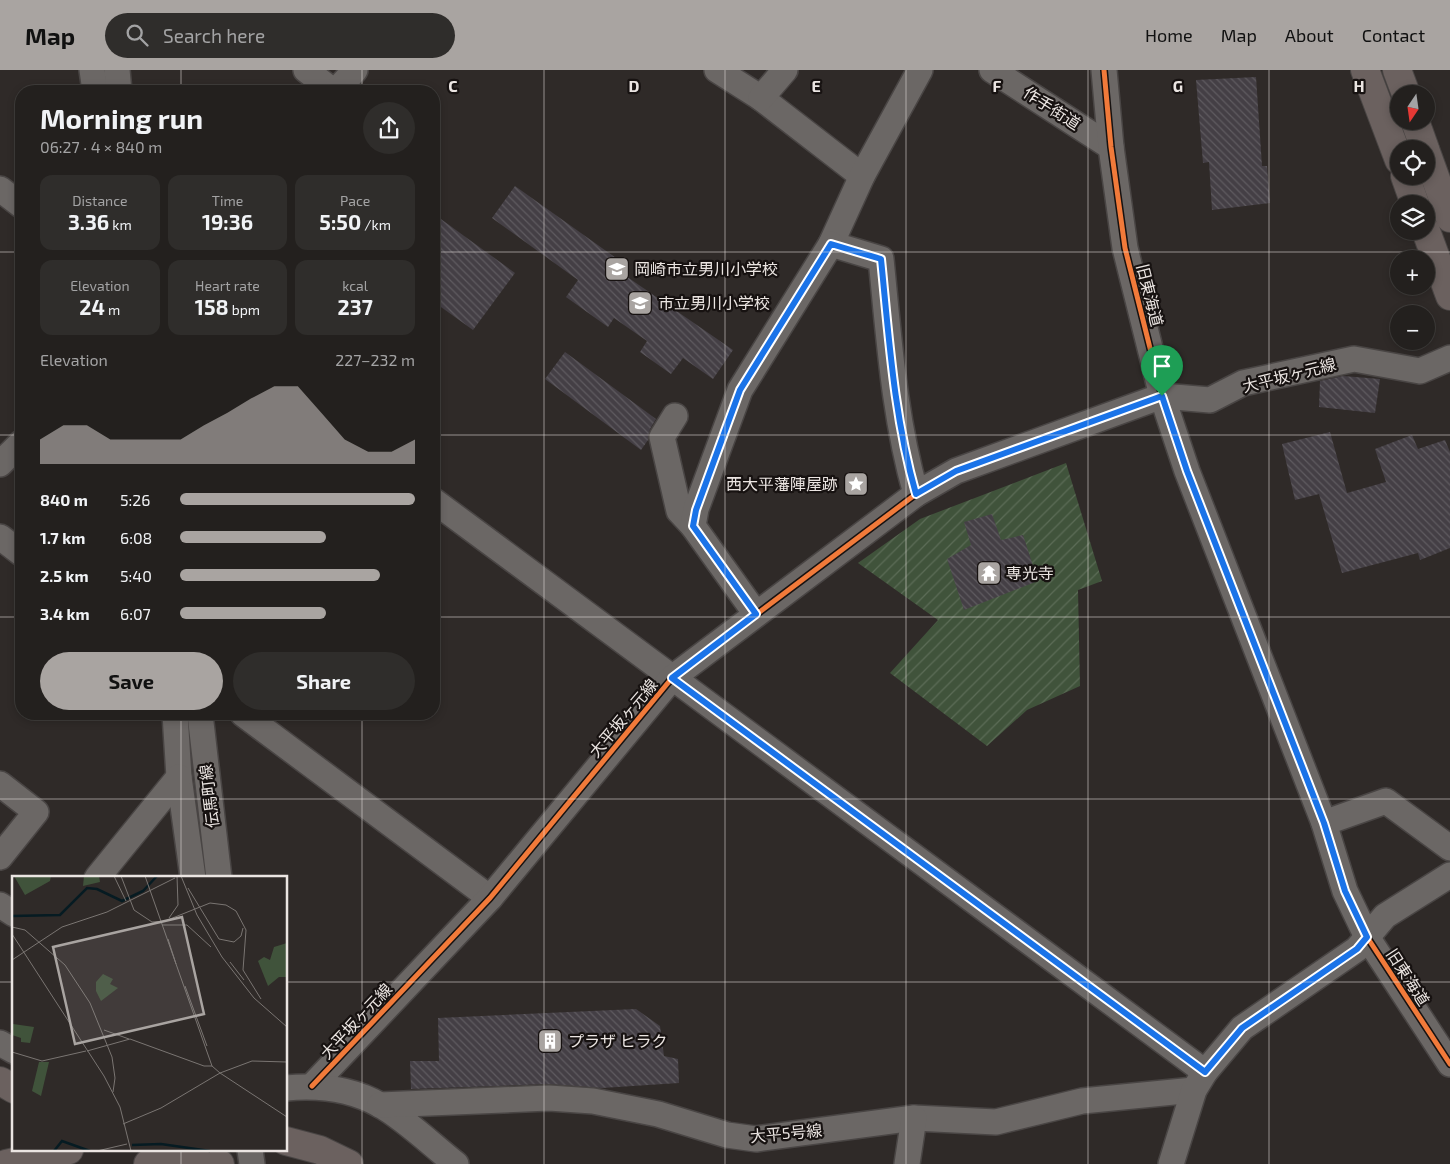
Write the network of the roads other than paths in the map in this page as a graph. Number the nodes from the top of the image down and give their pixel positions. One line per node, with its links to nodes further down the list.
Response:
1 (92, 70): 12 (street)
2 (117, 70): 13 (street)
3 (306, 70): 14 (street)
4 (355, 70): 15 (street)
5 (717, 70): 17 (street)
6 (785, 70): 17 (street)
7 (920, 70): 20 (street)
8 (992, 70): 19 (street, 作手街道)
9 (1104, 70): 19 (street, 旧東海道)
10 (1365, 70): 18 (highway)
11 (1397, 70): 16 (highway)
12 (94, 85)
13 (118, 85)
14 (327, 85)
15 (341, 85)
16 (1403, 85)
17 (761, 98): 20 (street)
18 (1391, 140)
19 (1111, 147): 29 (street, 旧東海道)
20 (862, 176): 26 (street)
21 (1435, 176): 24 (highway)
22 (0, 189): 23 (street)
23 (15, 200)
24 (1450, 218)
25 (1429, 240): 27 (highway)
26 (831, 244): 33 (street); 35 (street)
27 (1450, 296)
28 (1450, 358): 29 (street, 大平坂ヶ元線)
29 (1162, 396): 33 (street, 大平坂ヶ元線); 45 (street, 旧東海道)
30 (675, 416): 35 (street)
31 (15, 449): 32 (street)
32 (0, 464)
33 (916, 494): 38 (street, 大平坂ヶ元線)
34 (440, 505): 39 (street)
35 (693, 526): 38 (street)
36 (0, 538): 37 (street)
37 (15, 549)
38 (756, 614): 39 (street, 大平坂ヶ元線)
39 (672, 678): 52 (street, 大平坂ヶ元線); 60 (street)
40 (175, 720): 43 (street, 伝馬町線)
41 (201, 720): 51 (street, 伝馬町線)
42 (251, 720): 52 (street)
43 (179, 777): 49 (street); 50 (street, 伝馬町線)
44 (0, 784): 47 (street)
45 (1324, 823): 46 (street); 55 (street, 旧東海道)
46 (1450, 848)
47 (0, 858)
48 (1450, 875): 55 (street)
49 (99, 876)
50 (193, 876)
51 (219, 876)
52 (490, 898): 61 (street, 大平坂ヶ元線)
53 (0, 905): 54 (street)
54 (12, 913)
55 (1367, 937): 58 (street, 旧東海道); 60 (street)
56 (0, 1043): 57 (street)
57 (12, 1050)
58 (1450, 1064)
59 (0, 1081): 62 (highway)
60 (1199, 1081): 65 (street, 大平5号線); 76 (street)
61 (312, 1086): 63 (street); 64 (street)
62 (12, 1088)
63 (288, 1088)
64 (380, 1105): 65 (street, 大平5号線); 74 (street)
65 (914, 1118): 75 (street)
66 (288, 1142): 68 (highway)
67 (288, 1146): 68 (highway)
68 (320, 1150): 73 (highway)
69 (60, 1152): 70 (highway)
70 (6, 1164)
71 (148, 1164): 72 (highway)
72 (220, 1164)
73 (349, 1164)
74 (456, 1164)
75 (907, 1164)
76 (1171, 1164)

